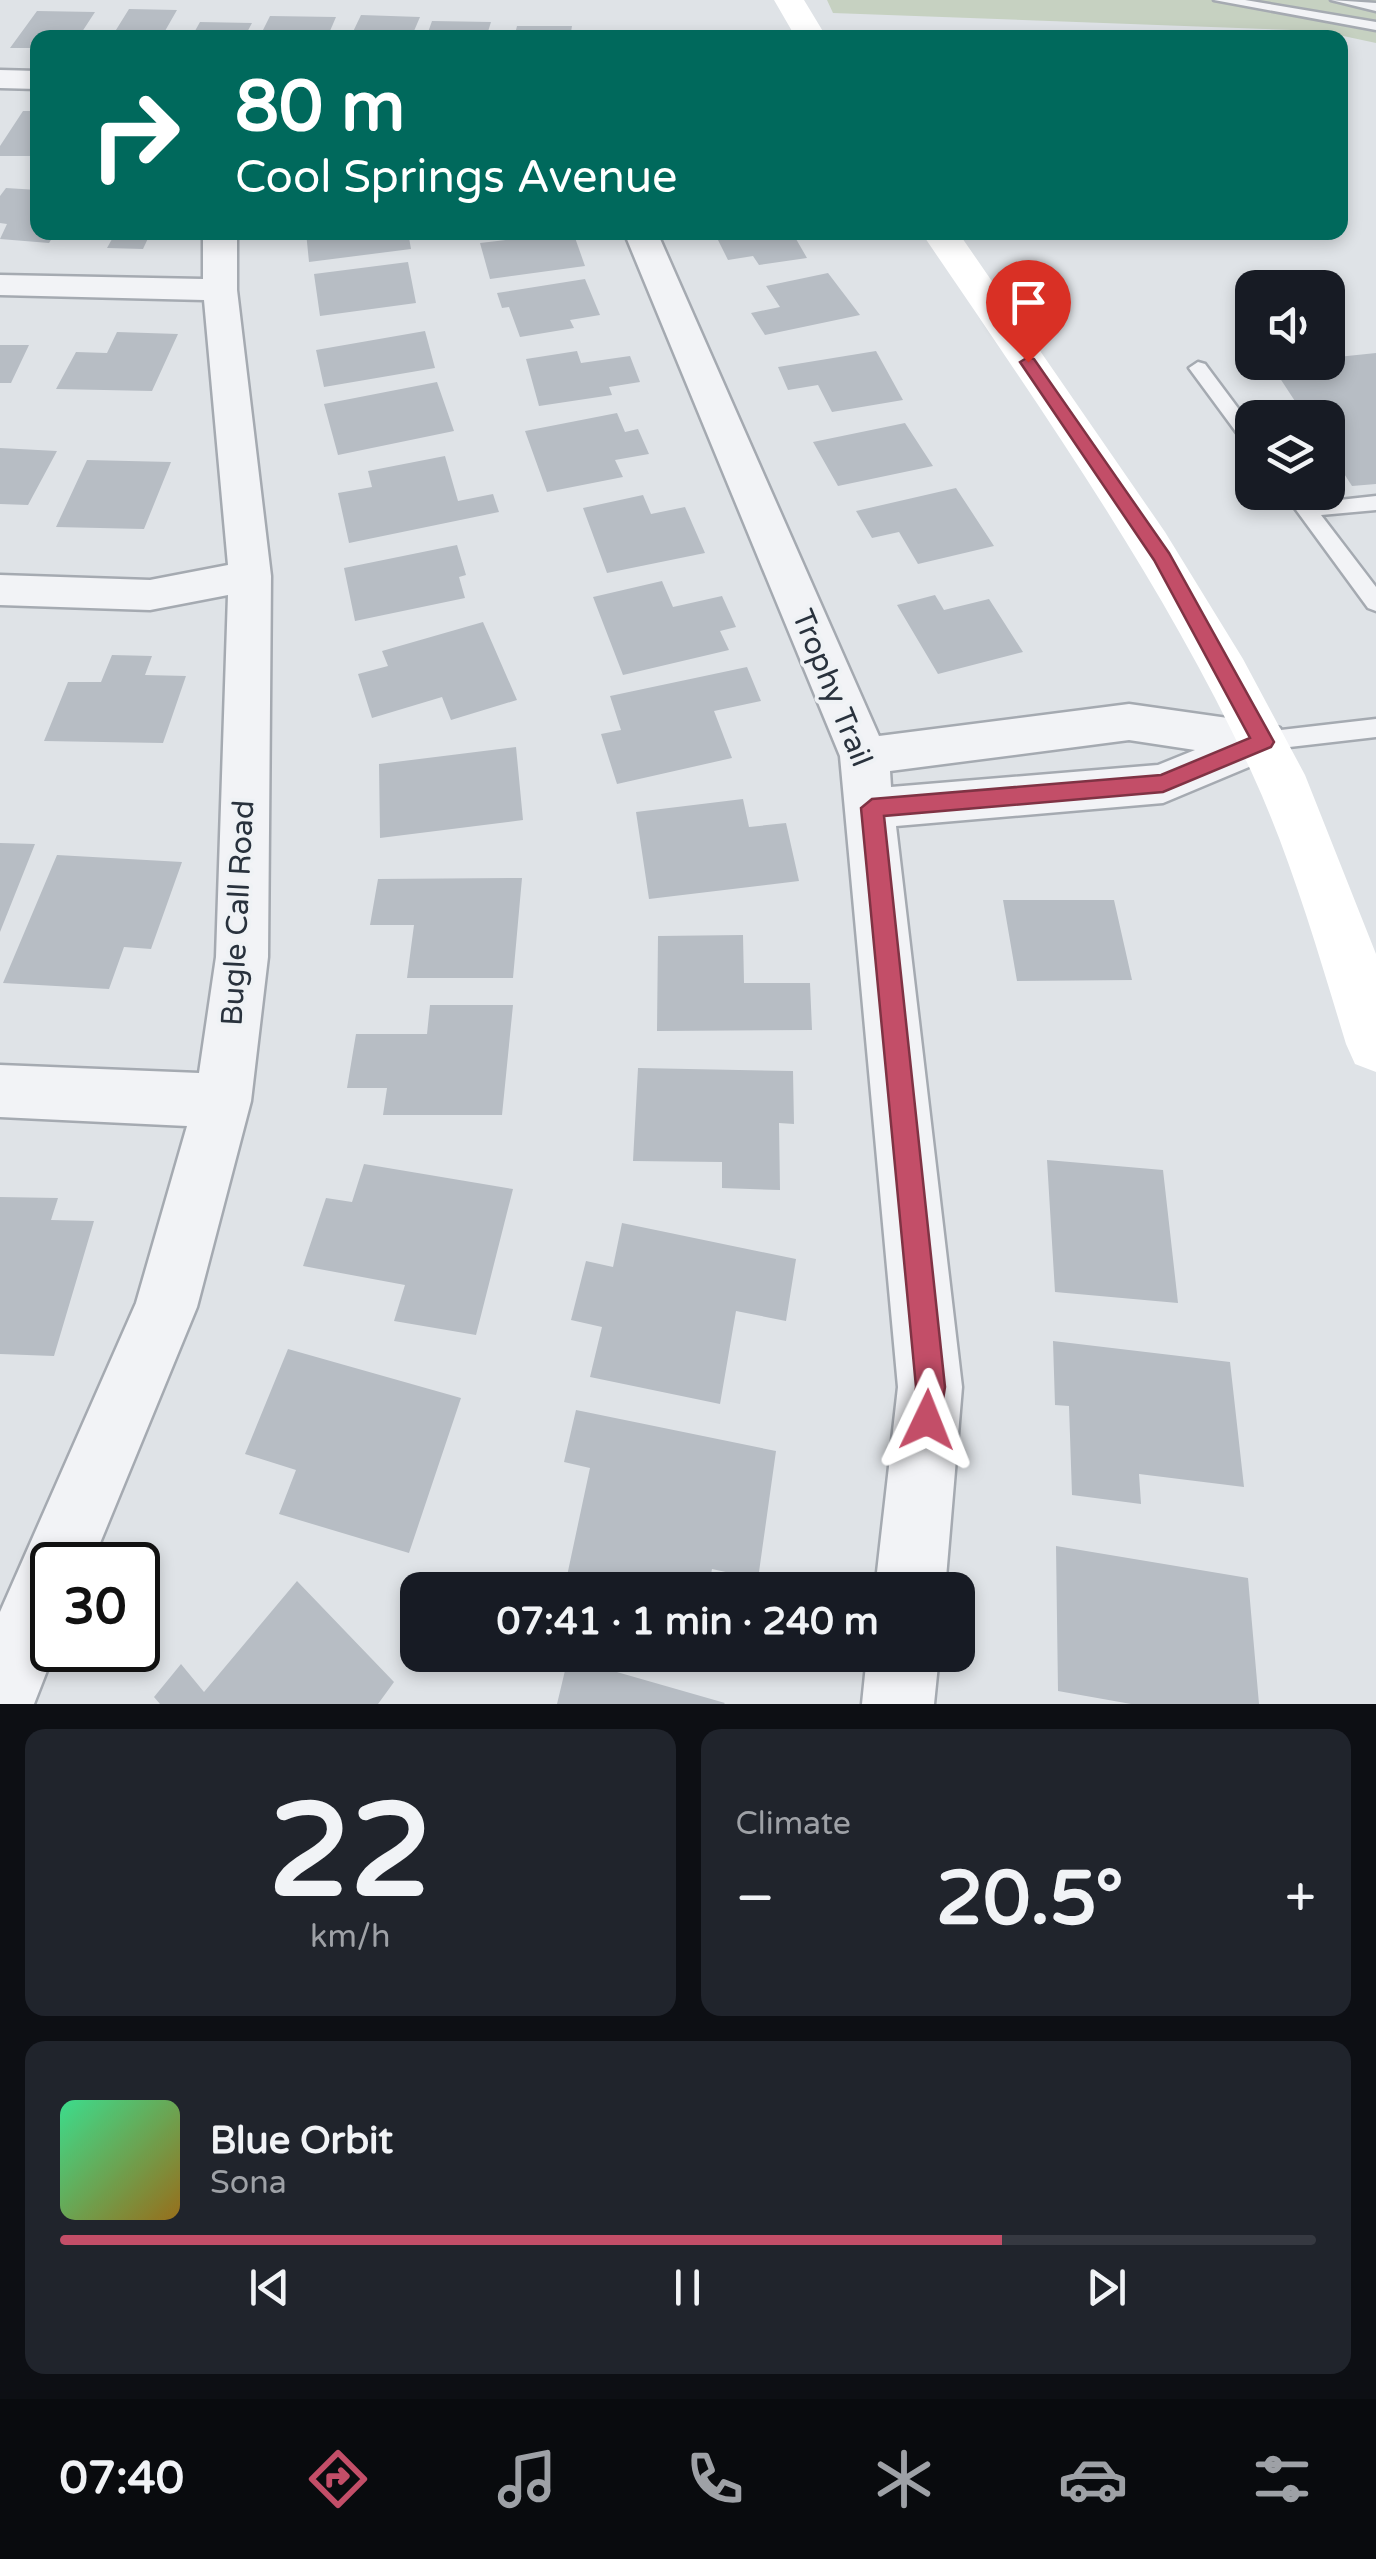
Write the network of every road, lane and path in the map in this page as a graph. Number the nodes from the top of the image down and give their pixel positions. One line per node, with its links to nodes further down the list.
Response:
1 (788, 0): 6 (main road)
2 (1221, 0): 5 (lane)
3 (1338, 0): 4 (lane)
4 (1376, 6)
5 (1376, 26)
6 (807, 30)
7 (0, 79): 8 (street)
8 (30, 80)
9 (220, 240): 13 (street, Bugle Call Road)
10 (643, 240): 24 (street, Trophy Trail)
11 (944, 240): 23 (main road)
12 (0, 285): 13 (street)
13 (220, 290): 19 (street, Bugle Call Road)
14 (1198, 368): 15 (lane)
15 (1235, 417)
16 (1345, 502): 17 (lane)
17 (1376, 503)
18 (1306, 510): 21 (lane)
19 (250, 576): 20 (street); 28 (street, Bugle Call Road)
20 (0, 590)
21 (1376, 603)
22 (1376, 728): 23 (lane)
23 (1263, 742): 24 (street); 25 (street); 26 (main road)
24 (864, 756): 25 (street, Trophy Trail)
25 (872, 808): 30 (street, Trophy Trail)
26 (1376, 1044)
27 (0, 1091): 28 (street)
28 (223, 1101): 29 (street, Bugle Call Road)
29 (66, 1542)
30 (912, 1572)
31 (30, 1626): 33 (street)
32 (901, 1672): 34 (street)
33 (0, 1697)
34 (898, 1704)

